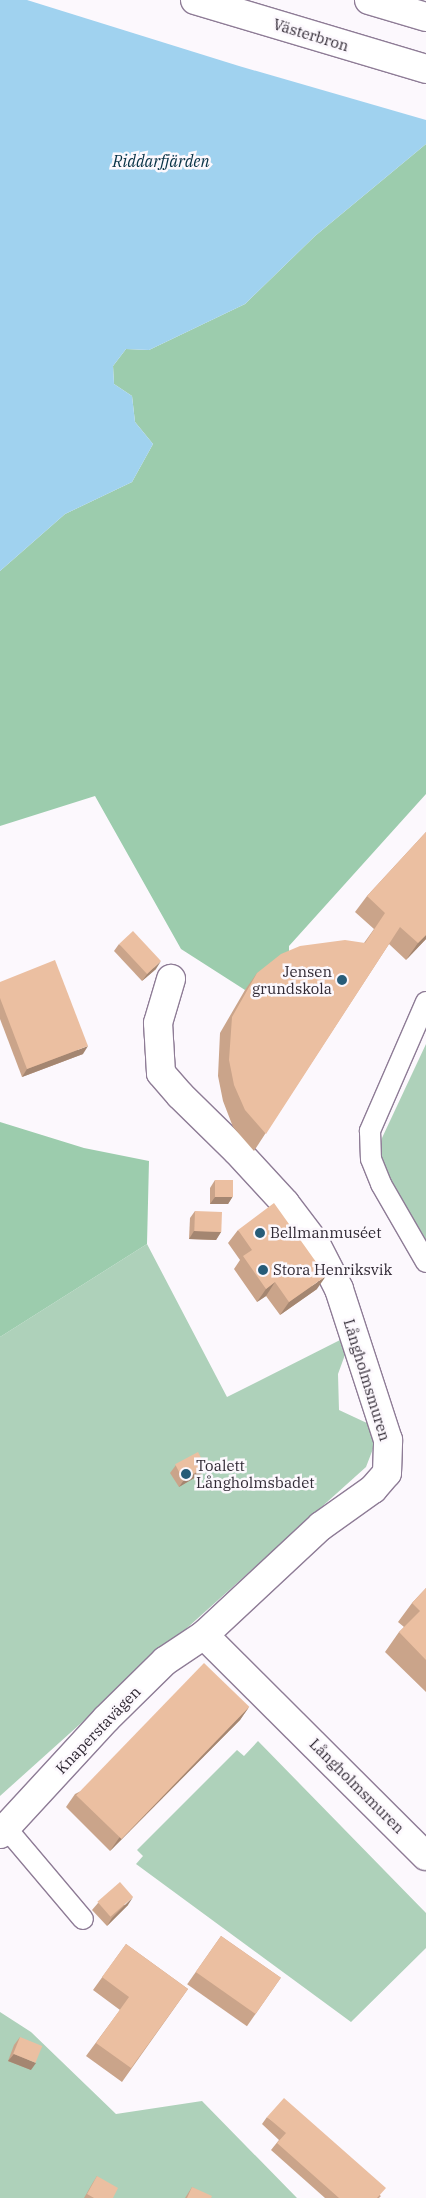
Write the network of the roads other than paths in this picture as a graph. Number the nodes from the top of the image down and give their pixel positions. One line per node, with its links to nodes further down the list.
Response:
1 (195, 0): 4 (street, Västerbron)
2 (369, 0): 3 (street)
3 (426, 17)
4 (426, 69)
5 (171, 980): 8 (street, Långholmsmuren)
6 (426, 1002): 7 (lane)
7 (426, 1262)
8 (204, 1635): 9 (street, Knaperstavägen); 10 (street, Långholmsmuren)
9 (3, 1831): 11 (lane)
10 (426, 1856)
11 (83, 1919)

